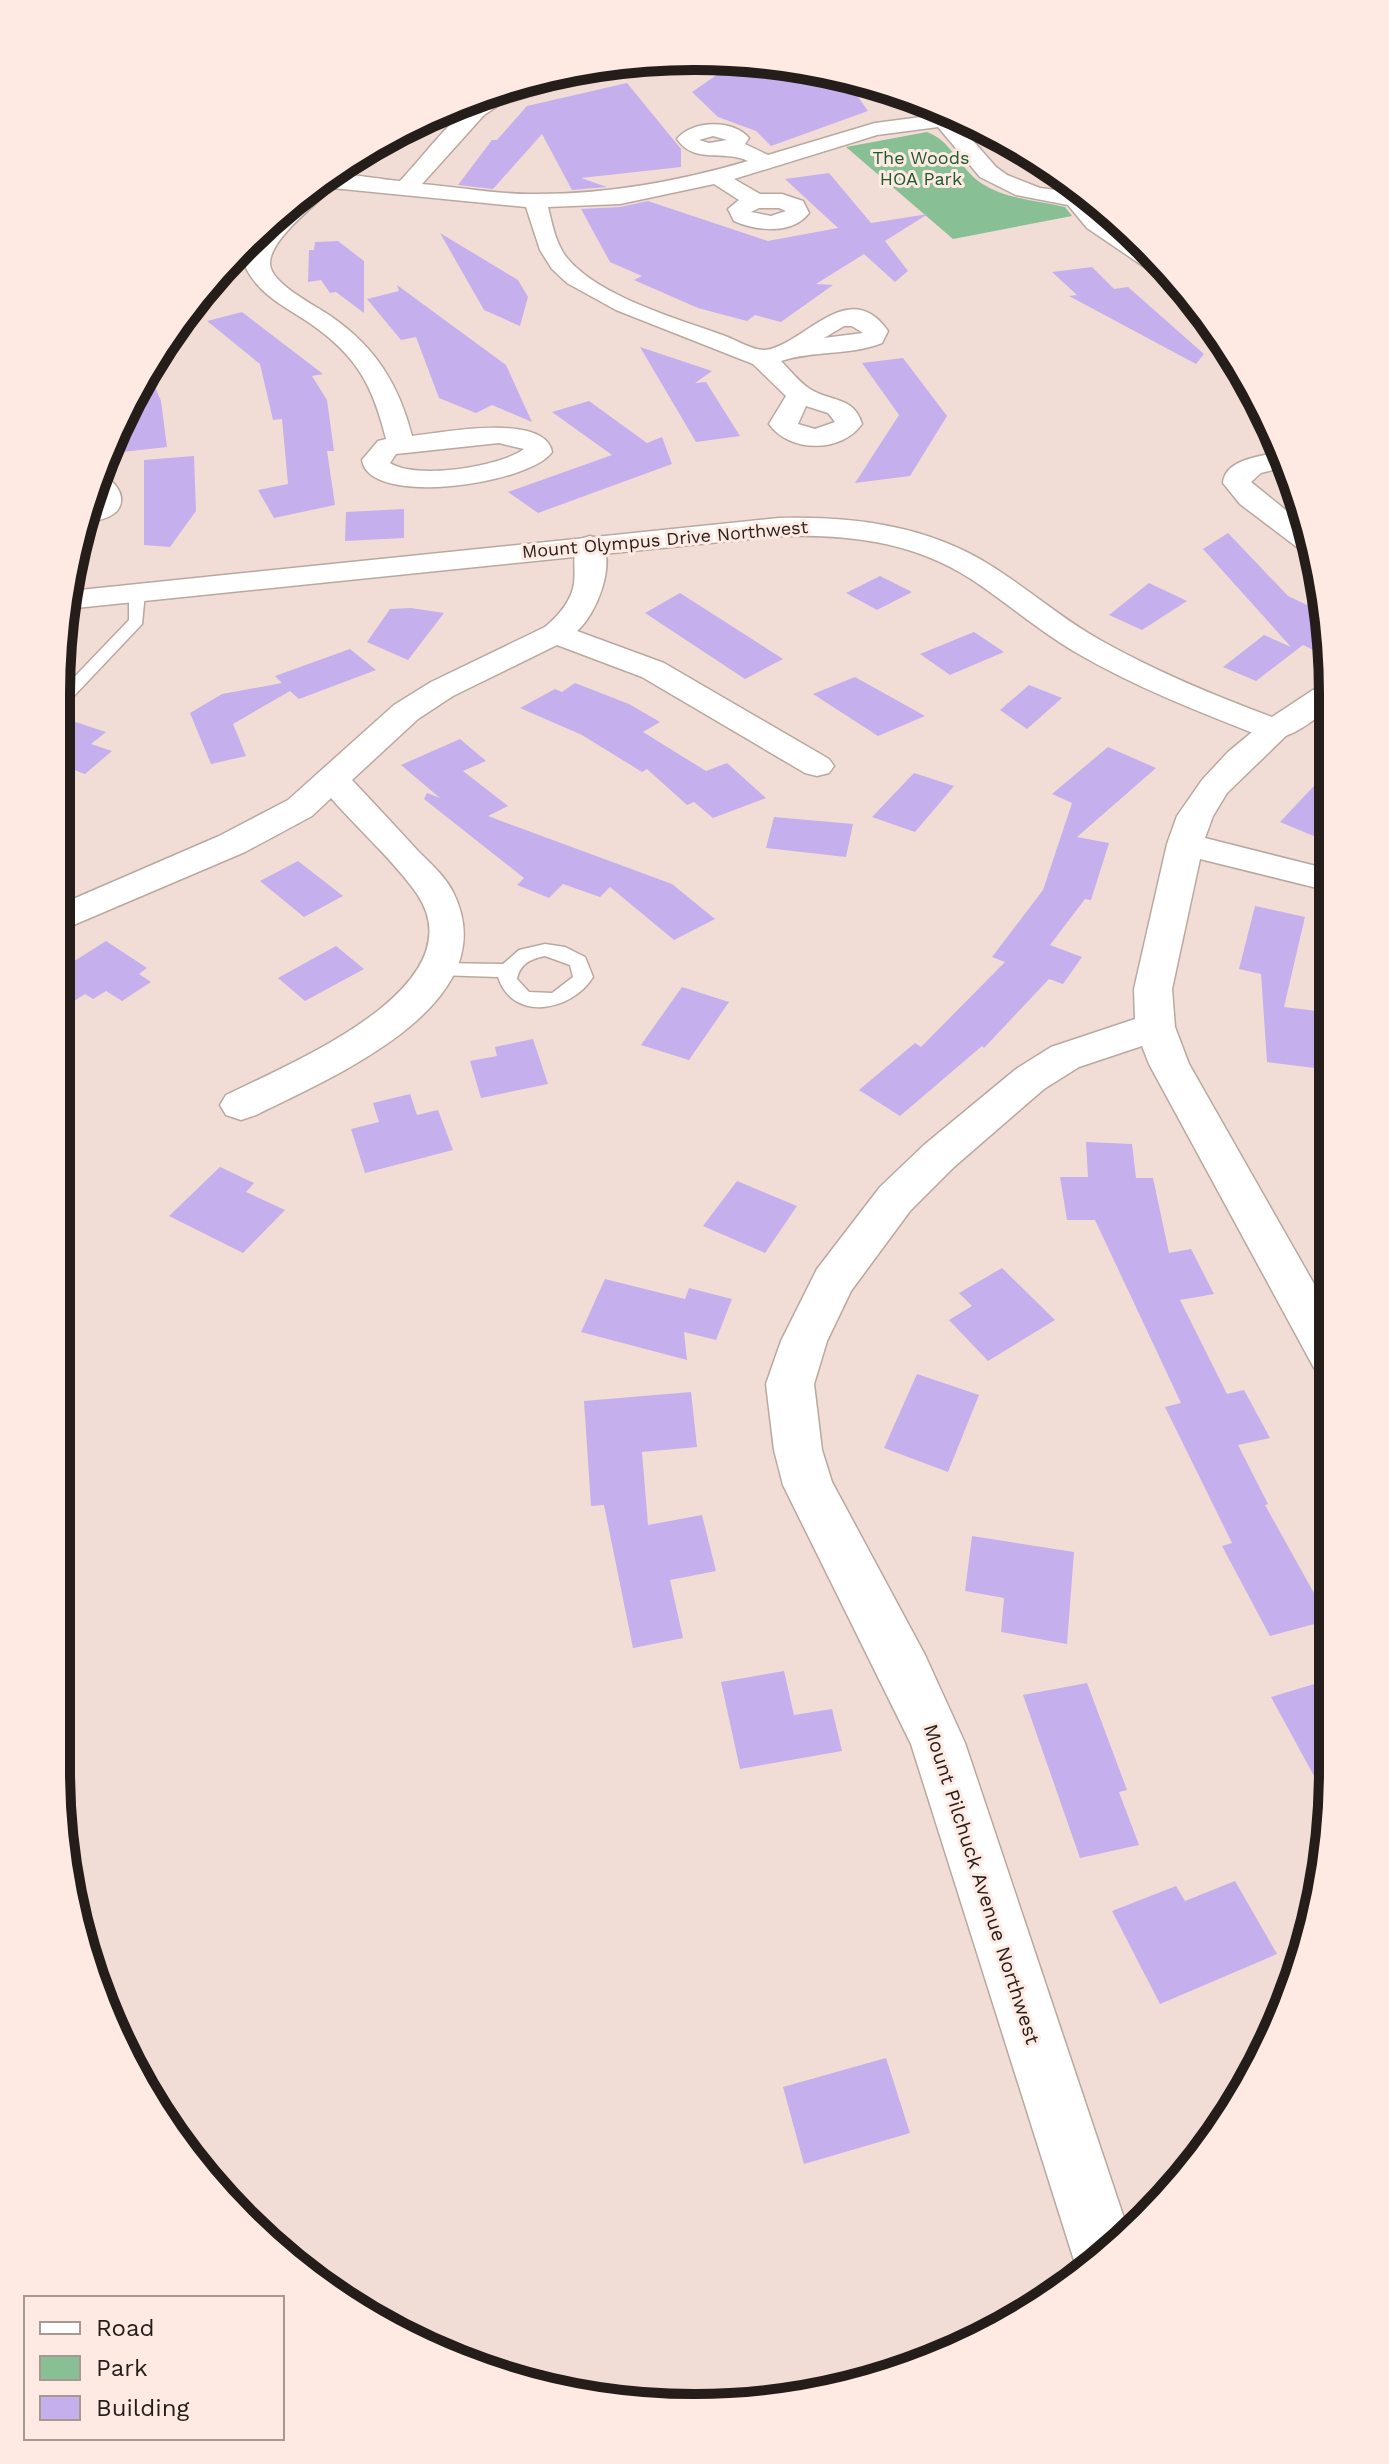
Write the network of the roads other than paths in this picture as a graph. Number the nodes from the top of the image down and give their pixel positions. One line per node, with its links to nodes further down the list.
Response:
1 (481, 108): 8 (street)
2 (939, 121): 5 (street)
3 (947, 124): 9 (street)
4 (733, 147): 5 (street)
5 (768, 161): 6 (street)
6 (717, 177): 10 (street); 11 (street)
7 (337, 182): 8 (street)
8 (405, 189): 10 (street)
9 (1075, 199)
10 (535, 201): 16 (street)
11 (755, 201)
12 (1088, 210): 14 (street)
13 (283, 225): 18 (street)
14 (1128, 245)
15 (799, 347): 16 (street)
16 (762, 359): 17 (street)
17 (800, 394)
18 (401, 445): 18 (street)
19 (1273, 462): 22 (street)
20 (104, 491): 21 (street)
21 (98, 509)
22 (1298, 535)
23 (590, 545): 24 (street, Mount Olympus Drive Northwest); 26 (street); 31 (street, Mount Olympus Drive Northwest)
24 (137, 593): 25 (street, Mount Olympus Drive Northwest); 27 (lane)
25 (77, 599)
26 (556, 634): 32 (street); 33 (street)
27 (70, 685)
28 (70, 696): 29 (lane)
29 (87, 701)
30 (1319, 701): 31 (street)
31 (1275, 730): 34 (street)
32 (817, 766)
33 (333, 780): 36 (street); 37 (street)
34 (1185, 844): 35 (street); 39 (street)
35 (1319, 878)
36 (70, 914)
37 (437, 969): 38 (lane); 40 (street)
38 (508, 971)
39 (1155, 1027): 41 (street); 42 (street, Mount Pilchuck Avenue Northwest)
40 (241, 1105)
41 (1319, 1335)
42 (1100, 2244)

